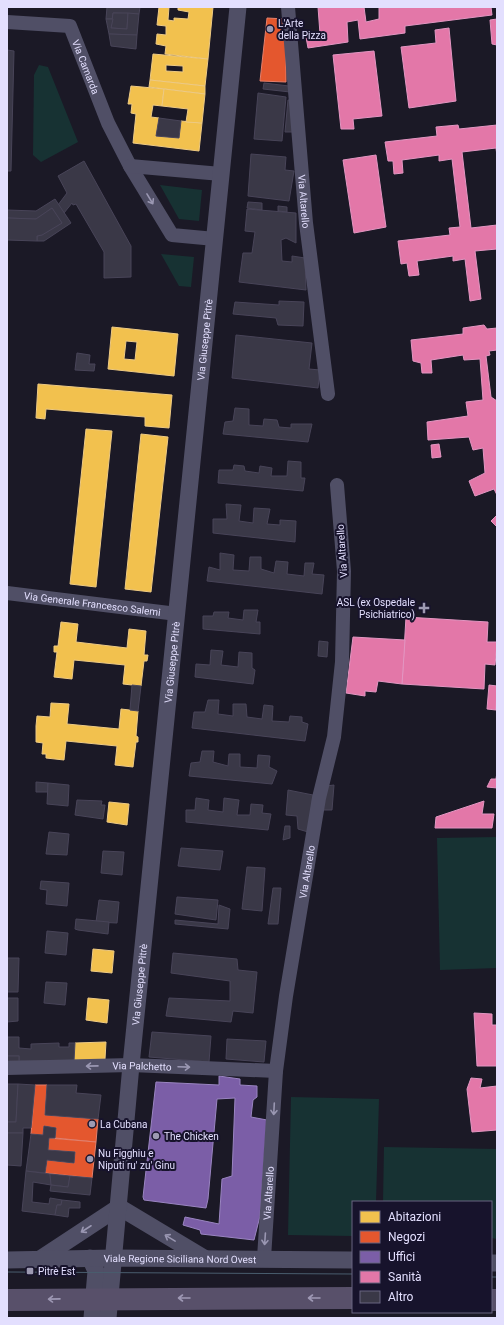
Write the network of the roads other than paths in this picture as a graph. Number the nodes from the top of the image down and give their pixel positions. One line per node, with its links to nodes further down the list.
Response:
1 (238, 7): 5 (street, Via Giuseppe Pitrè)
2 (288, 7): 7 (street, Via Altarello)
3 (7, 22): 4 (street, Via Camarda)
4 (130, 166): 5 (street); 6 (street, Via Camarda, one-way to 6)
5 (222, 174): 6 (street, Via Giuseppe Pitrè)
6 (215, 239): 10 (street, Via Giuseppe Pitrè)
7 (328, 394)
8 (337, 485): 13 (street, Via Altarello)
9 (7, 593): 10 (street, Via Generale Francesco Salemi)
10 (177, 614): 11 (street, Via Giuseppe Pitrè)
11 (131, 1065): 12 (street, Via Palchetto, one-way to 12); 13 (street, Via Palchetto, one-way to 13); 14 (street, Via Giuseppe Pitrè)
12 (7, 1068)
13 (276, 1070): 18 (street, Via Altarello, one-way to 18)
14 (119, 1207): 16 (street, Via Giuseppe Pitrè); 17 (street, one-way to 14); 19 (street, one-way to 19)
15 (90, 1258): 16 (street, Viale Regione Siciliana Nord Ovest); 19 (street, Viale Regione Siciliana Nord Ovest); 22 (street, Via Giuseppe Pitrè)
16 (114, 1258): 17 (street, Viale Regione Siciliana Nord Ovest); 22 (street, Via Giuseppe Pitrè)
17 (204, 1258): 18 (street, Viale Regione Siciliana Nord Ovest)
18 (264, 1258): 21 (street, Viale Regione Siciliana Nord Ovest)
19 (40, 1259): 20 (street, Viale Regione Siciliana Nord Ovest)
20 (7, 1260)
21 (352, 1260)
22 (104, 1283): 25 (street, Via Giuseppe Pitrè); 26 (street, Via Giuseppe Pitrè)
23 (352, 1298): 24 (main road, one-way to 24)
24 (7, 1300)
25 (92, 1318)
26 (108, 1318)

